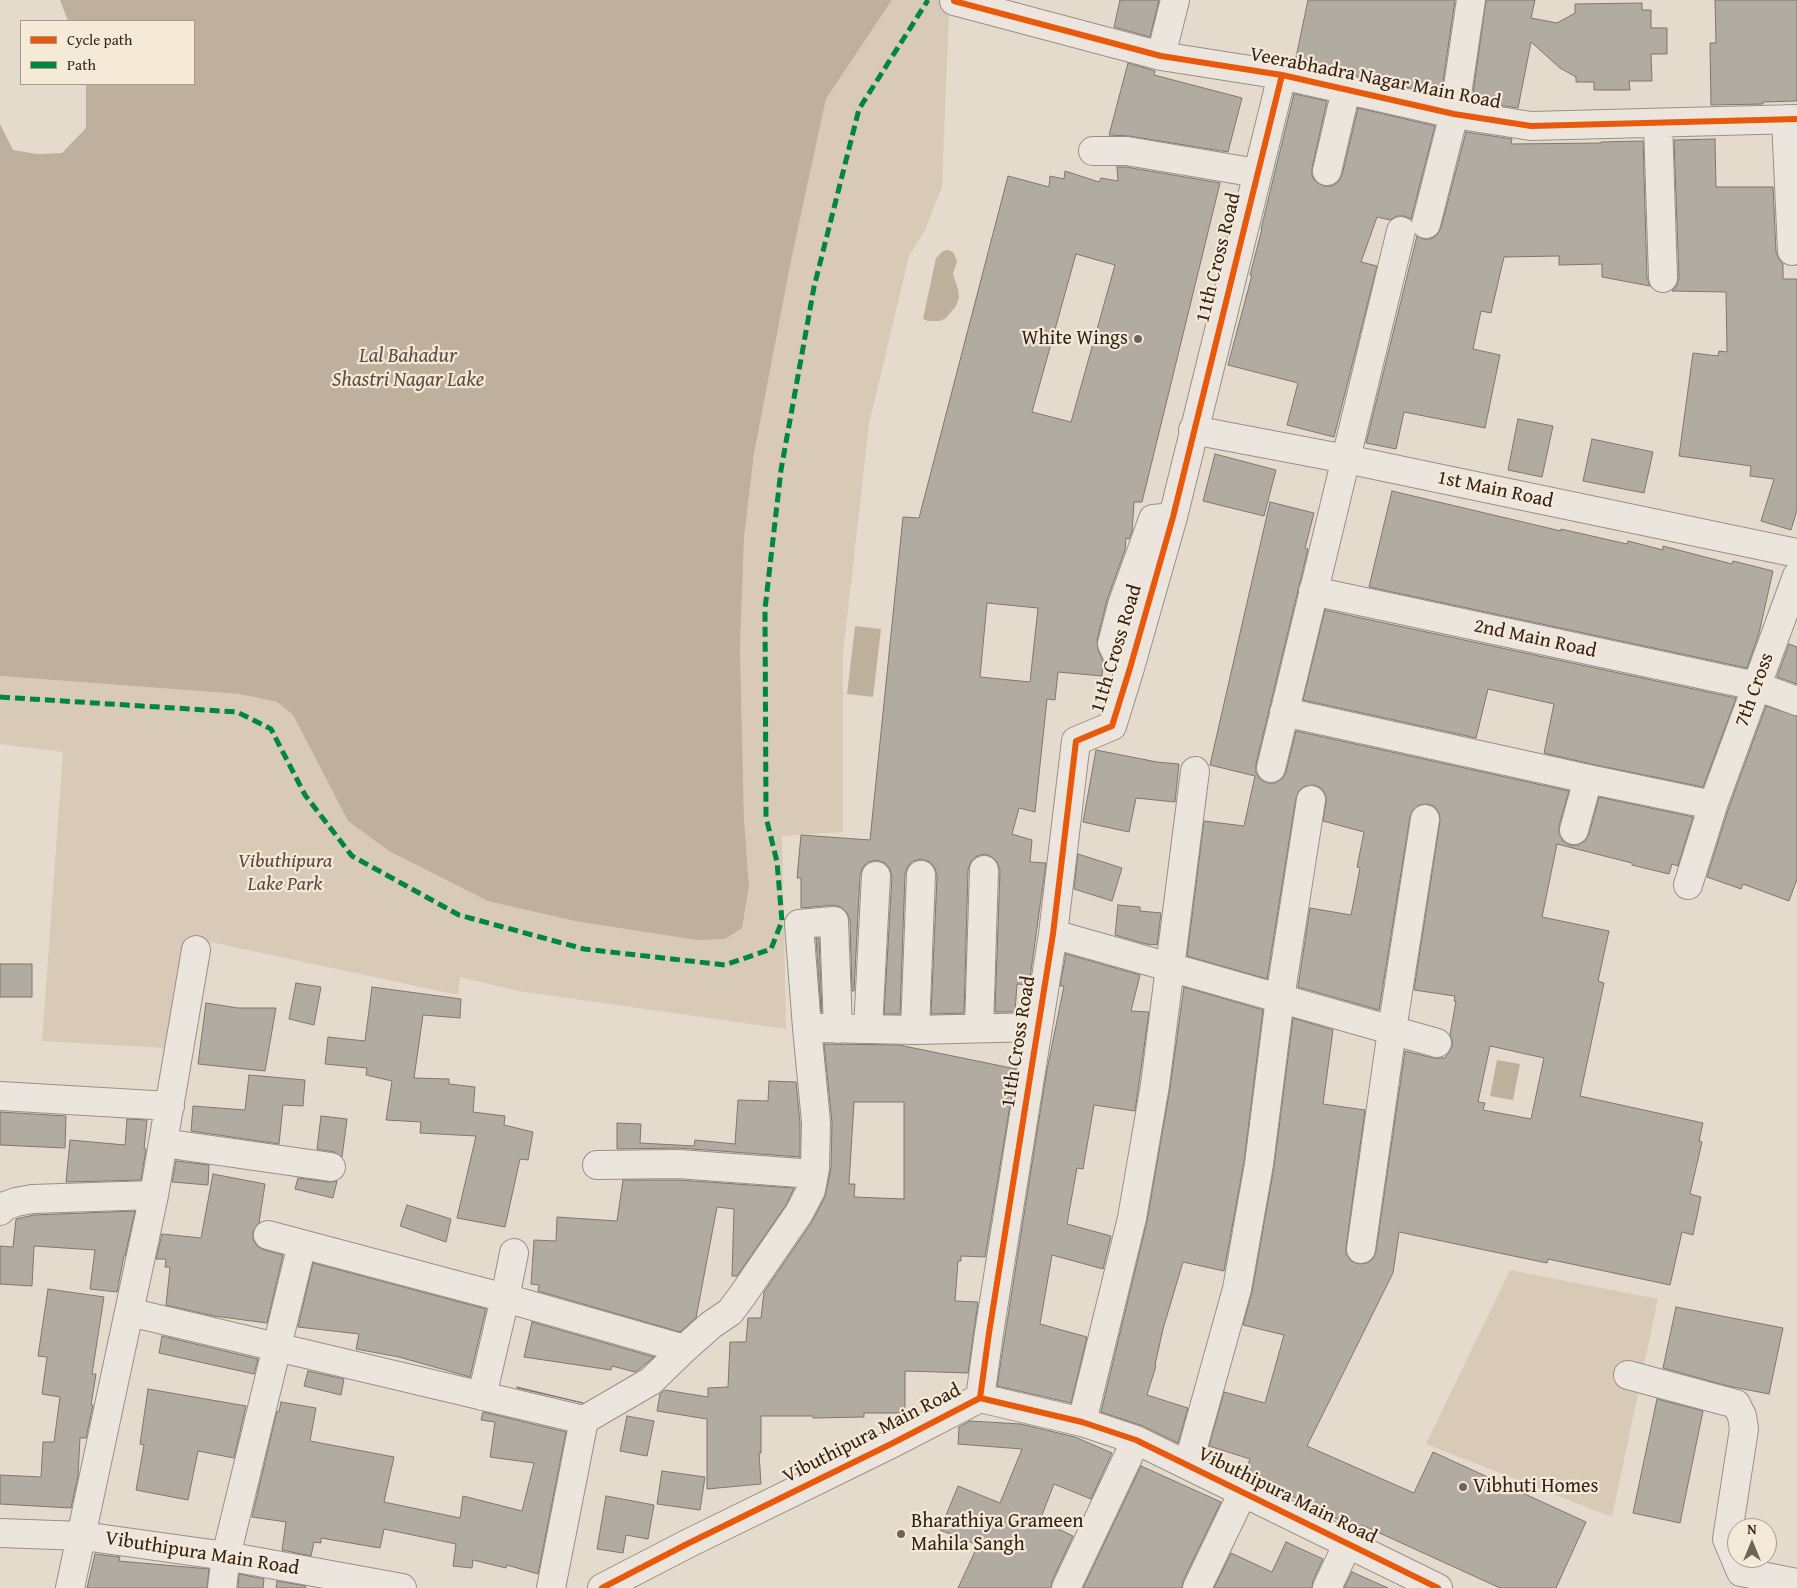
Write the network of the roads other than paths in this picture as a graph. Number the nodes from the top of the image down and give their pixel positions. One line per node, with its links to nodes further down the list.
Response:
1 (1175, 0): 4 (street)
2 (1471, 0): 7 (street)
3 (954, 1): 4 (street, Veerabhadra Nagar Main Road)
4 (1161, 56): 5 (street, Veerabhadra Nagar Main Road)
5 (1282, 75): 6 (street, Veerabhadra Nagar Main Road); 12 (street, 11th Cross Road)
6 (1346, 90): 7 (street, Veerabhadra Nagar Main Road); 11 (street)
7 (1454, 114): 9 (street, Veerabhadra Nagar Main Road); 16 (street)
8 (1791, 119): 9 (street, Veerabhadra Nagar Main Road); 13 (street)
9 (1658, 123): 14 (street)
10 (1093, 151): 12 (street)
11 (1327, 171)
12 (1257, 173): 15 (street, 11th Cross Road)
13 (1792, 251)
14 (1663, 278)
15 (1194, 430): 16 (street, 1st Main Road); 34 (street, 11th Cross Road)
16 (1346, 459): 17 (street, 1st Main Road); 19 (street)
17 (1797, 553)
18 (1797, 576): 20 (street, 7th Cross)
19 (1313, 591): 20 (street, 2nd Main Road); 22 (street)
20 (1756, 686): 21 (street, 2nd Main Road); 27 (street, 7th Cross)
21 (1797, 701)
22 (1284, 712): 23 (street); 25 (street)
23 (1270, 768)
24 (1195, 771): 36 (street)
25 (1588, 779): 27 (street); 29 (street)
26 (1311, 800): 37 (street)
27 (1713, 804): 33 (street, 7th Cross)
28 (1425, 819): 44 (street)
29 (1574, 830)
30 (984, 870): 40 (street)
31 (921, 875): 43 (street)
32 (876, 876): 42 (street)
33 (1688, 885)
34 (1053, 934): 36 (street); 38 (street, 11th Cross Road)
35 (196, 950): 47 (street)
36 (1170, 967): 37 (street); 66 (street)
37 (1280, 998): 44 (street); 68 (street)
38 (1038, 1027): 40 (street); 64 (street, 11th Cross Road)
39 (807, 1028): 41 (street); 41 (street); 51 (street)
40 (980, 1028): 43 (street)
41 (838, 1029): 42 (street)
42 (868, 1029): 43 (street)
43 (915, 1030)
44 (1392, 1030): 45 (street); 56 (street)
45 (1437, 1043)
46 (0, 1096): 47 (street)
47 (170, 1106): 48 (street)
48 (163, 1143): 50 (street); 52 (street)
49 (597, 1165): 51 (street)
50 (331, 1166)
51 (814, 1174): 61 (street)
52 (154, 1195): 53 (street); 59 (street)
53 (0, 1211)
54 (268, 1235): 55 (street)
55 (302, 1244): 58 (street); 60 (street)
56 (1361, 1249)
57 (514, 1253): 58 (street)
58 (505, 1298): 61 (street); 63 (street)
59 (129, 1312): 60 (street); 71 (street)
60 (277, 1347): 63 (street); 73 (street)
61 (684, 1348): 65 (street)
62 (1628, 1375): 74 (street)
63 (482, 1396): 65 (street)
64 (980, 1398): 66 (street, Vibuthipura Main Road); 79 (street, Vibuthipura Main Road)
65 (584, 1420): 78 (street)
66 (1082, 1422): 67 (street, Vibuthipura Main Road)
67 (1136, 1440): 68 (street, Vibuthipura Main Road); 80 (street)
68 (1188, 1465): 69 (street, Vibuthipura Main Road)
69 (1243, 1492): 72 (street, Vibuthipura Main Road); 81 (street)
70 (0, 1533): 71 (street, Vibuthipura Main Road)
71 (83, 1536): 73 (street, Vibuthipura Main Road); 75 (street)
72 (1348, 1543): 82 (street); 83 (street, Vibuthipura Main Road)
73 (226, 1556): 76 (street); 77 (street, Vibuthipura Main Road)
74 (1797, 1583)
75 (70, 1588)
76 (222, 1588)
77 (402, 1588)
78 (551, 1588)
79 (602, 1588)
80 (1066, 1588)
81 (1196, 1588)
82 (1327, 1588)
83 (1438, 1588)

